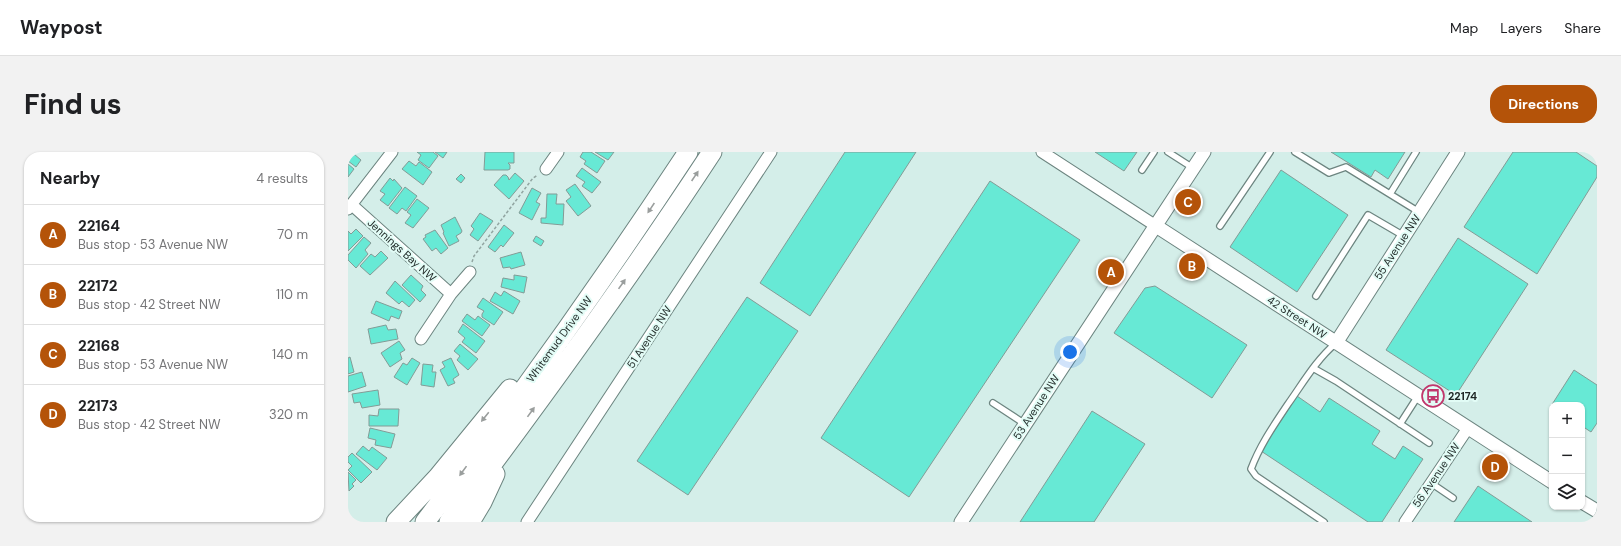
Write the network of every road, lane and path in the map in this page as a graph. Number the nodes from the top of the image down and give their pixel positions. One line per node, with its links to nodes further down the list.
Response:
1 (392, 152): 18 (street)
2 (558, 152): 15 (street)
3 (688, 152): 26 (highway, Whitemud Drive NW, one-way to 26)
4 (712, 152): 36 (highway, Whitemud Drive NW, one-way to 4)
5 (771, 152): 46 (street, 51 Avenue NW)
6 (1042, 152): 20 (street, 42 Street NW)
7 (1154, 152): 16 (lane)
8 (1168, 152): 14 (lane)
9 (1204, 152): 14 (street, 53 Avenue NW)
10 (1270, 152): 21 (lane)
11 (1295, 152): 17 (lane)
12 (1416, 152): 17 (lane)
13 (1458, 152): 19 (street, 55 Avenue NW)
14 (1194, 168): 20 (street, 53 Avenue NW)
15 (546, 169): 23 (path)
16 (1142, 170)
17 (1390, 194): 19 (lane)
18 (350, 207): 24 (street, Jennings Bay NW)
19 (1420, 212): 22 (street, 55 Avenue NW)
20 (1156, 226): 28 (street, 42 Street NW); 32 (street, 53 Avenue NW)
21 (1220, 226)
22 (1404, 236): 25 (lane); 28 (street, 55 Avenue NW)
23 (470, 272): 24 (street)
24 (452, 294): 27 (street)
25 (1316, 296)
26 (585, 304): 42 (highway, one-way to 42); 43 (highway, Whitemud Drive NW, one-way to 43)
27 (420, 339)
28 (1336, 342): 29 (lane); 30 (street, 42 Street NW)
29 (1313, 368): 33 (lane); 48 (lane)
30 (1418, 396): 33 (lane); 34 (street, 42 Street NW)
31 (993, 403): 32 (lane)
32 (1025, 424): 47 (street, 53 Avenue NW)
33 (1400, 424): 35 (lane)
34 (1468, 428): 37 (street, 42 Street NW); 38 (street, 56 Avenue NW)
35 (1429, 443)
36 (508, 444): 44 (highway, Whitemud Drive NW); 45 (highway)
37 (1549, 480)
38 (1431, 483): 39 (lane); 49 (street, 56 Avenue NW)
39 (1453, 498)
40 (1585, 504): 41 (street)
41 (1597, 511)
42 (396, 522)
43 (425, 522)
44 (449, 522)
45 (470, 522)
46 (527, 522)
47 (961, 522)
48 (1324, 522)
49 (1405, 522)

